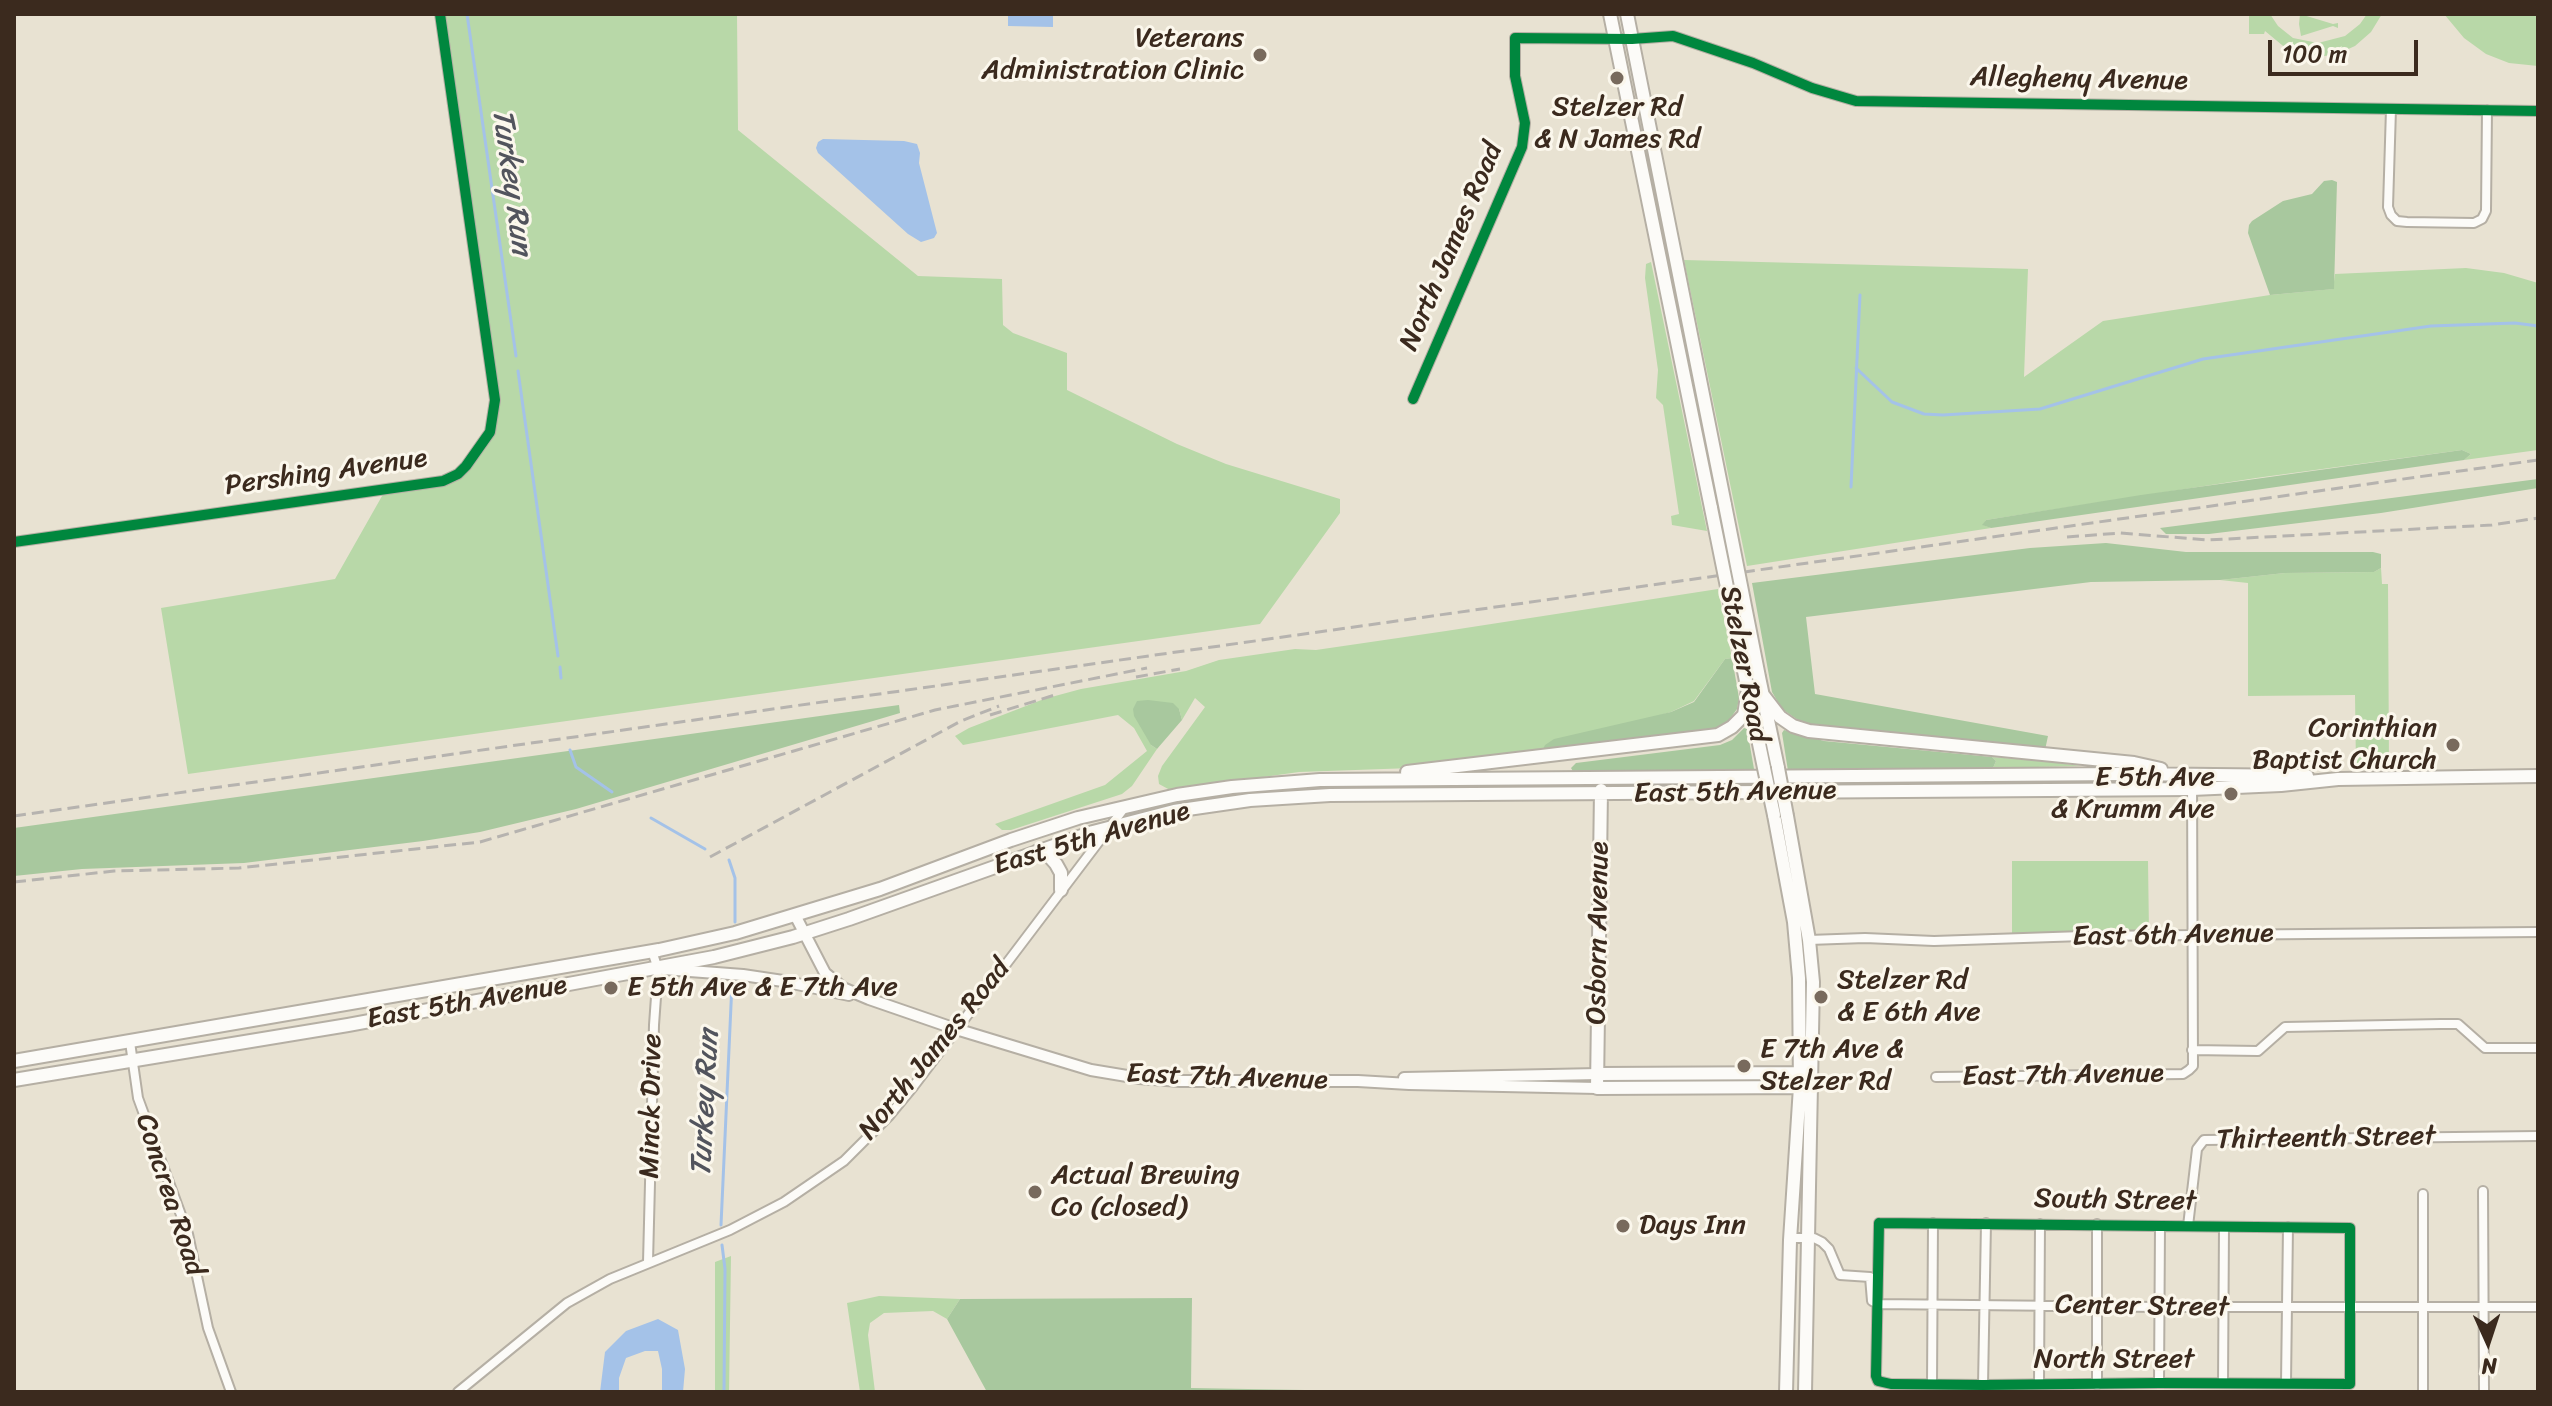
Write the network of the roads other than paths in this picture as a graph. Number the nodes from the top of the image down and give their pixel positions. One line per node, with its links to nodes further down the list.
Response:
1 (440, 14): 10 (street, Pershing Avenue)
2 (1610, 14): 4 (main road)
3 (1627, 14): 5 (main road)
4 (1615, 39): 5 (street, North James Road); 9 (street, North James Road); 11 (main road, Stelzer Road, bridge)
5 (1632, 39): 6 (street, Allegheny Avenue); 11 (main road, Stelzer Road, bridge)
6 (2391, 109): 7 (street, Allegheny Avenue); 7 (street)
7 (2487, 110): 8 (street, Allegheny Avenue)
8 (2538, 111)
9 (1413, 399)
10 (14, 542)
11 (1751, 682): 12 (main road, Stelzer Road); 17 (main road); 21 (main road, Stelzer Road, bridge)
12 (1763, 695): 13 (main road); 21 (main road, Stelzer Road, bridge)
13 (2192, 774): 15 (main road, East 5th Avenue); 16 (main road, East 5th Avenue); 18 (street)
14 (2538, 776): 16 (main road, East 5th Avenue)
15 (1602, 779): 17 (main road, East 5th Avenue); 19 (main road, Osborn Avenue)
16 (2338, 779): 18 (main road, East 5th Avenue)
17 (1320, 780): 20 (main road, East 5th Avenue)
18 (2192, 789): 19 (main road, East 5th Avenue); 28 (street)
19 (1601, 795): 22 (main road, East 5th Avenue); 40 (main road, Osborn Avenue)
20 (1125, 806): 22 (street, North James Road); 25 (main road, East 5th Avenue)
21 (1780, 815): 29 (main road, Stelzer Road); 39 (main road, Stelzer Road)
22 (1108, 828): 23 (main road, East 5th Avenue); 24 (street, North James Road)
23 (1036, 852): 24 (main road); 27 (main road, East 5th Avenue)
24 (1061, 890): 33 (street, North James Road)
25 (795, 915): 27 (street, East 7th Avenue); 30 (main road, East 5th Avenue)
26 (2538, 932): 28 (street, East 6th Avenue)
27 (804, 933): 31 (main road, East 5th Avenue); 32 (street, East 7th Avenue)
28 (2192, 936): 29 (street, East 6th Avenue); 36 (street)
29 (1809, 940): 39 (main road, Stelzer Road)
30 (652, 951): 31 (street, Minck Drive); 34 (main road, East 5th Avenue)
31 (658, 969): 32 (street, East 7th Avenue); 37 (main road, East 5th Avenue); 61 (street, Minck Drive)
32 (869, 999): 33 (street, East 7th Avenue)
33 (956, 1029): 43 (street, East 7th Avenue); 61 (street, North James Road)
34 (130, 1042): 37 (street, Concrea Road); 38 (main road, East 5th Avenue)
35 (2538, 1048): 36 (street)
36 (2192, 1050): 41 (street, East 7th Avenue)
37 (132, 1060): 42 (main road, East 5th Avenue); 81 (street, Concrea Road)
38 (14, 1061)
39 (1807, 1073): 40 (main road, East 7th Avenue); 45 (main road, Stelzer Road)
40 (1598, 1074): 43 (street, East 7th Avenue); 46 (main road, Osborn Avenue)
41 (1936, 1077)
42 (14, 1080)
43 (1358, 1081): 46 (street, East 7th Avenue)
44 (1743, 1087): 45 (main road, East 7th Avenue); 46 (main road, East 7th Avenue); 47 (main road)
45 (1806, 1087): 47 (main road, Stelzer Road); 60 (main road, Stelzer Road)
46 (1597, 1088)
47 (1799, 1121): 59 (main road, Stelzer Road)
48 (2538, 1136): 56 (street, Thirteenth Street)
49 (2483, 1191): 71 (street)
50 (2423, 1194): 70 (street)
51 (1933, 1223): 52 (street, South Street); 62 (street, South Street); 63 (street)
52 (1986, 1223): 53 (street, South Street); 64 (street)
53 (2040, 1224): 54 (street, South Street); 65 (street)
54 (2097, 1224): 55 (street, South Street); 66 (street)
55 (2160, 1226): 56 (street, South Street); 67 (street)
56 (2188, 1226): 57 (street, South Street)
57 (2224, 1227): 58 (street, South Street); 73 (street)
58 (2288, 1227): 68 (street); 69 (street, South Street)
59 (1790, 1238): 60 (street); 83 (main road, Stelzer Road)
60 (1809, 1238): 62 (street); 84 (main road, Stelzer Road)
61 (648, 1262): 82 (street, North James Road)
62 (1878, 1304): 63 (street, Center Street); 77 (street, North Street)
63 (1932, 1304): 64 (street, Center Street); 77 (street)
64 (1985, 1305): 65 (street, Center Street); 79 (street)
65 (2039, 1306): 66 (street, Center Street); 78 (street)
66 (2096, 1307): 67 (street, Center Street); 80 (street)
67 (2159, 1307): 73 (street, Center Street); 74 (street)
68 (2287, 1307): 69 (street, Center Street); 73 (street, Center Street); 76 (street)
69 (2351, 1307): 70 (street, Center Street); 76 (street, North Street)
70 (2423, 1307): 71 (street, Center Street); 85 (street)
71 (2483, 1307): 72 (street, Center Street); 86 (street)
72 (2538, 1307)
73 (2223, 1308): 75 (street)
74 (2159, 1383): 75 (street, North Street); 80 (street, North Street)
75 (2223, 1383): 76 (street, North Street)
76 (2286, 1383)
77 (1932, 1384): 79 (street, North Street)
78 (2039, 1384): 79 (street, North Street); 80 (street, North Street)
79 (1983, 1385)
80 (2097, 1385)
81 (231, 1392)
82 (458, 1392)
83 (1786, 1392)
84 (1805, 1392)
85 (2423, 1392)
86 (2484, 1392)

